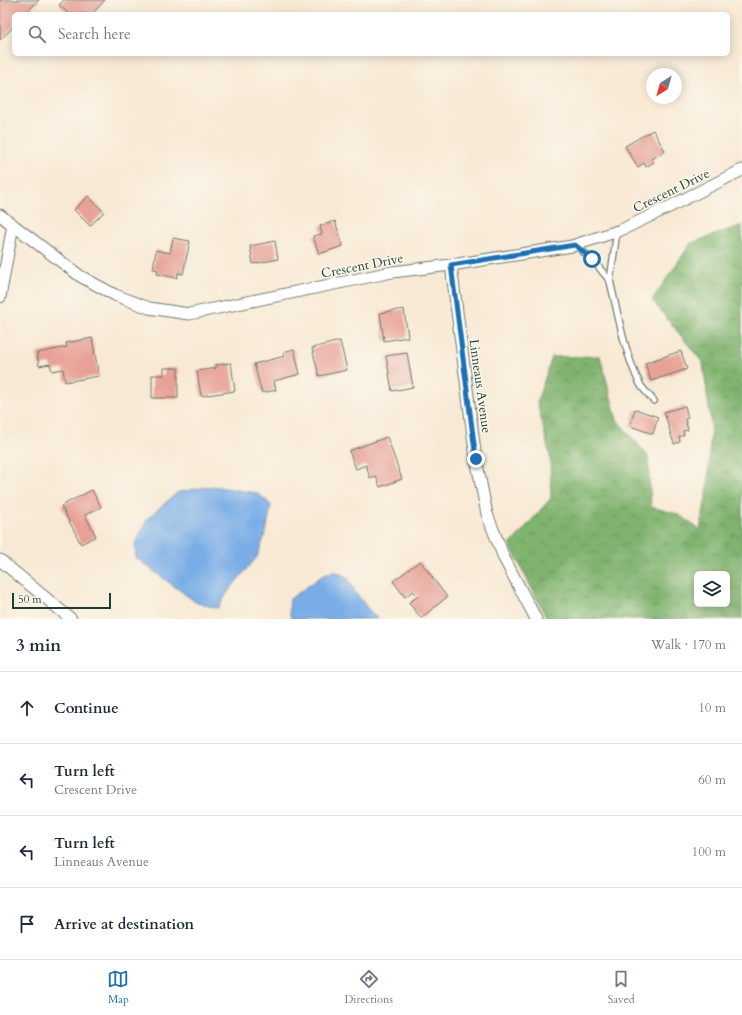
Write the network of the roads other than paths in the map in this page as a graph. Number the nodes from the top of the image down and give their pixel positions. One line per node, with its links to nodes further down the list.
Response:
1 (742, 170): 4 (street, Crescent Drive)
2 (0, 215): 3 (street, Crescent Drive)
3 (13, 225): 6 (street, Crescent Drive); 8 (street)
4 (617, 231): 5 (street, Crescent Drive); 7 (lane)
5 (575, 245): 6 (street, Crescent Drive); 7 (lane)
6 (451, 265): 12 (street, Linneaus Avenue)
7 (610, 281): 9 (lane)
8 (0, 297)
9 (654, 401)
10 (0, 560): 11 (street)
11 (71, 619)
12 (536, 619)

